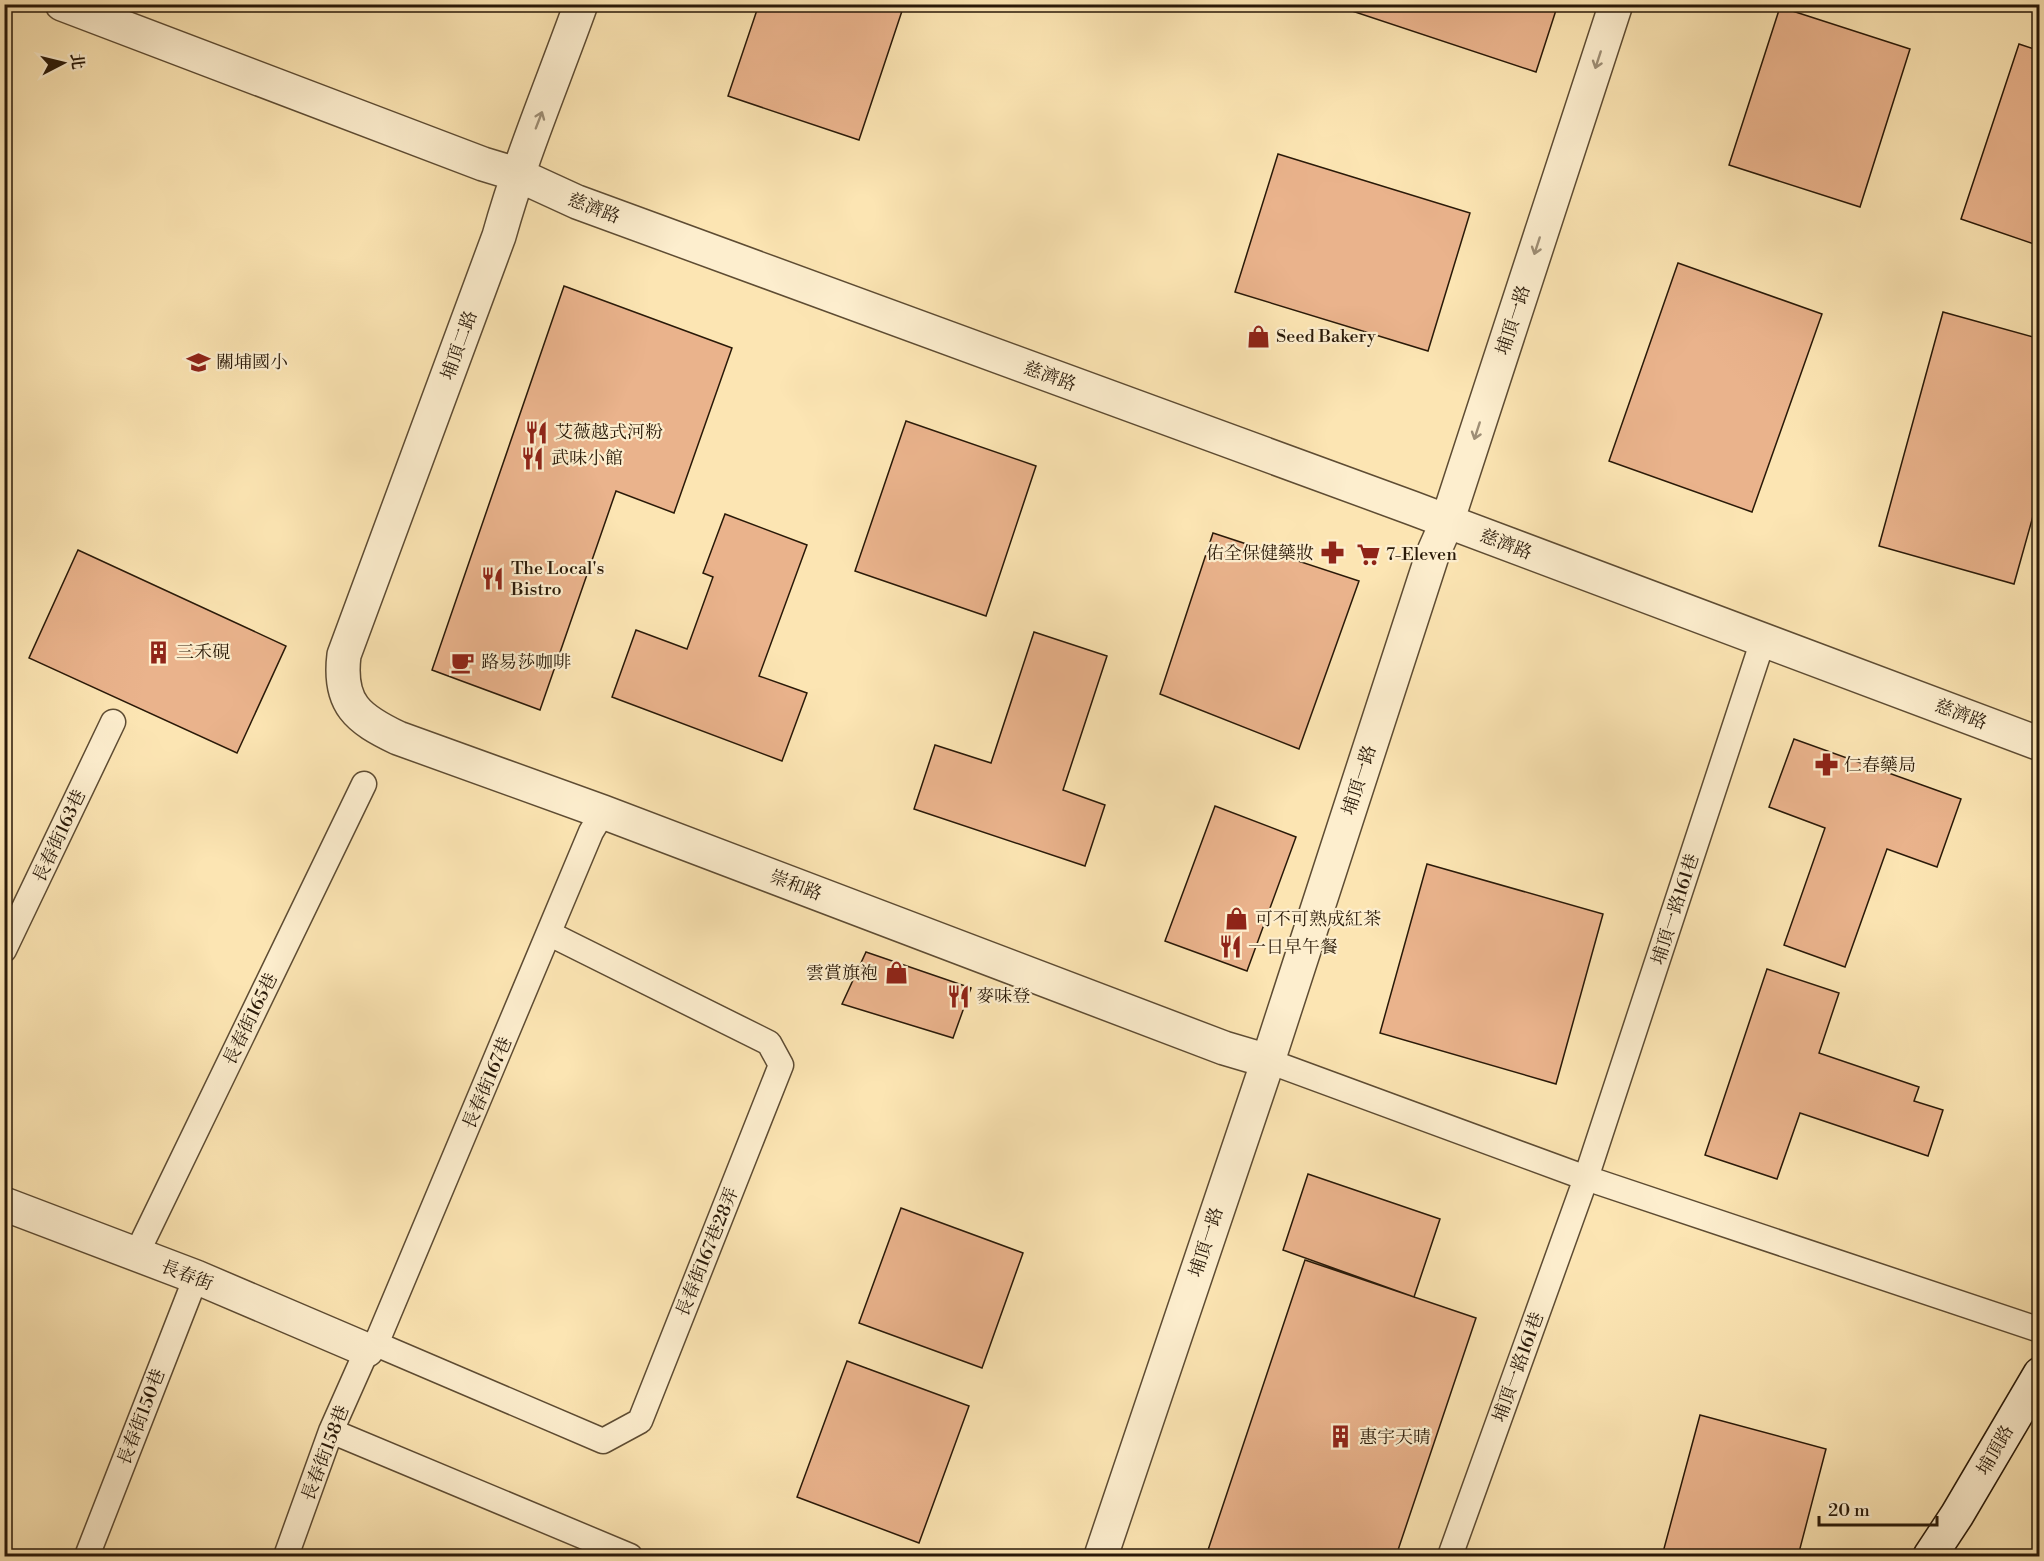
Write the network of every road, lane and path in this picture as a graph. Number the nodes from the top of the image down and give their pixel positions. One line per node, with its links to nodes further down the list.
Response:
1 (62, 4): 4 (street, 慈濟路)
2 (581, 4): 4 (street, 埔頂二路, one-way to 2)
3 (1616, 4): 5 (street, 埔頂一路, one-way to 5)
4 (516, 174): 5 (street, 慈濟路); 7 (street, 埔頂二路)
5 (1447, 522): 6 (street, 慈濟路); 14 (street, 埔頂一路)
6 (1763, 640): 9 (street, 慈濟路); 15 (lane, 埔頂一路161巷)
7 (345, 686): 11 (street, 崇和路)
8 (113, 722): 13 (lane, 長春街163巷)
9 (2040, 744)
10 (364, 784): 17 (lane, 長春街165巷)
11 (603, 812): 12 (lane, 長春街167巷); 14 (street, 崇和路)
12 (550, 934): 20 (lane, 長春街167巷); 20 (lane, 長春街167巷28弄)
13 (4, 950)
14 (1268, 1061): 15 (lane); 26 (street, 埔頂一路)
15 (1586, 1178): 19 (lane); 27 (lane, 埔頂一路161巷)
16 (4, 1204): 17 (street, 長春街)
17 (136, 1255): 18 (street, 長春街)
18 (195, 1277): 20 (street, 長春街); 23 (lane, 長春街150巷)
19 (2040, 1329)
20 (371, 1347): 22 (lane, 長春街158巷)
21 (2040, 1374): 28 (street, 埔頂路)
22 (331, 1431): 24 (lane, 長春街158巷); 25 (lane)
23 (87, 1557)
24 (286, 1557)
25 (630, 1557)
26 (1101, 1557)
27 (1449, 1557)
28 (1930, 1557)

